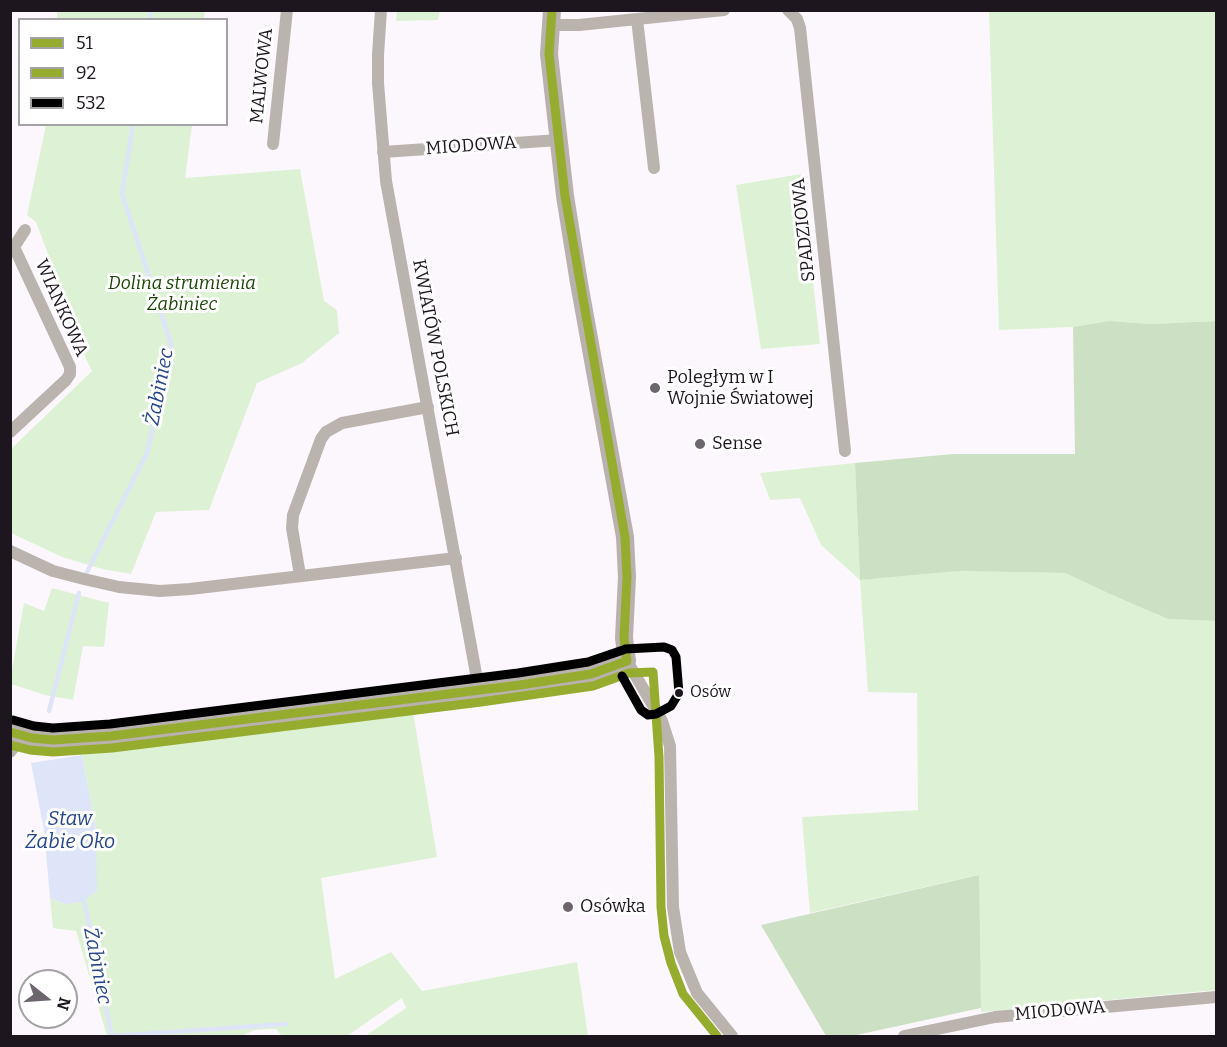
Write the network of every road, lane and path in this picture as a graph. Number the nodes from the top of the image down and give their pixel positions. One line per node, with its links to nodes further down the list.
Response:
1 (287, 10): 9 (street, MALWOWA)
2 (381, 10): 10 (street, KWIATÓW POLSKICH)
3 (724, 10): 5 (street)
4 (788, 10): 16 (street, SPADZIOWA)
5 (696, 12): 7 (street)
6 (551, 18): 7 (street); 8 (street)
7 (637, 19): 11 (street)
8 (559, 140): 10 (street, MIODOWA); 20 (street)
9 (273, 144)
10 (383, 152): 14 (street, KWIATÓW POLSKICH)
11 (654, 168)
12 (25, 230): 13 (street, WIANKOWA)
13 (12, 250): 15 (street, WIANKOWA)
14 (428, 407): 18 (street, KWIATÓW POLSKICH); 19 (street)
15 (10, 432)
16 (845, 451)
17 (10, 551): 19 (street)
18 (456, 558): 19 (street); 21 (street, KWIATÓW POLSKICH)
19 (300, 575)
20 (627, 661): 21 (street); 25 (street)
21 (479, 690): 22 (street)
22 (17, 734): 23 (street)
23 (10, 752)
24 (1216, 997): 26 (street, MIODOWA)
25 (732, 1036)
26 (904, 1036)

